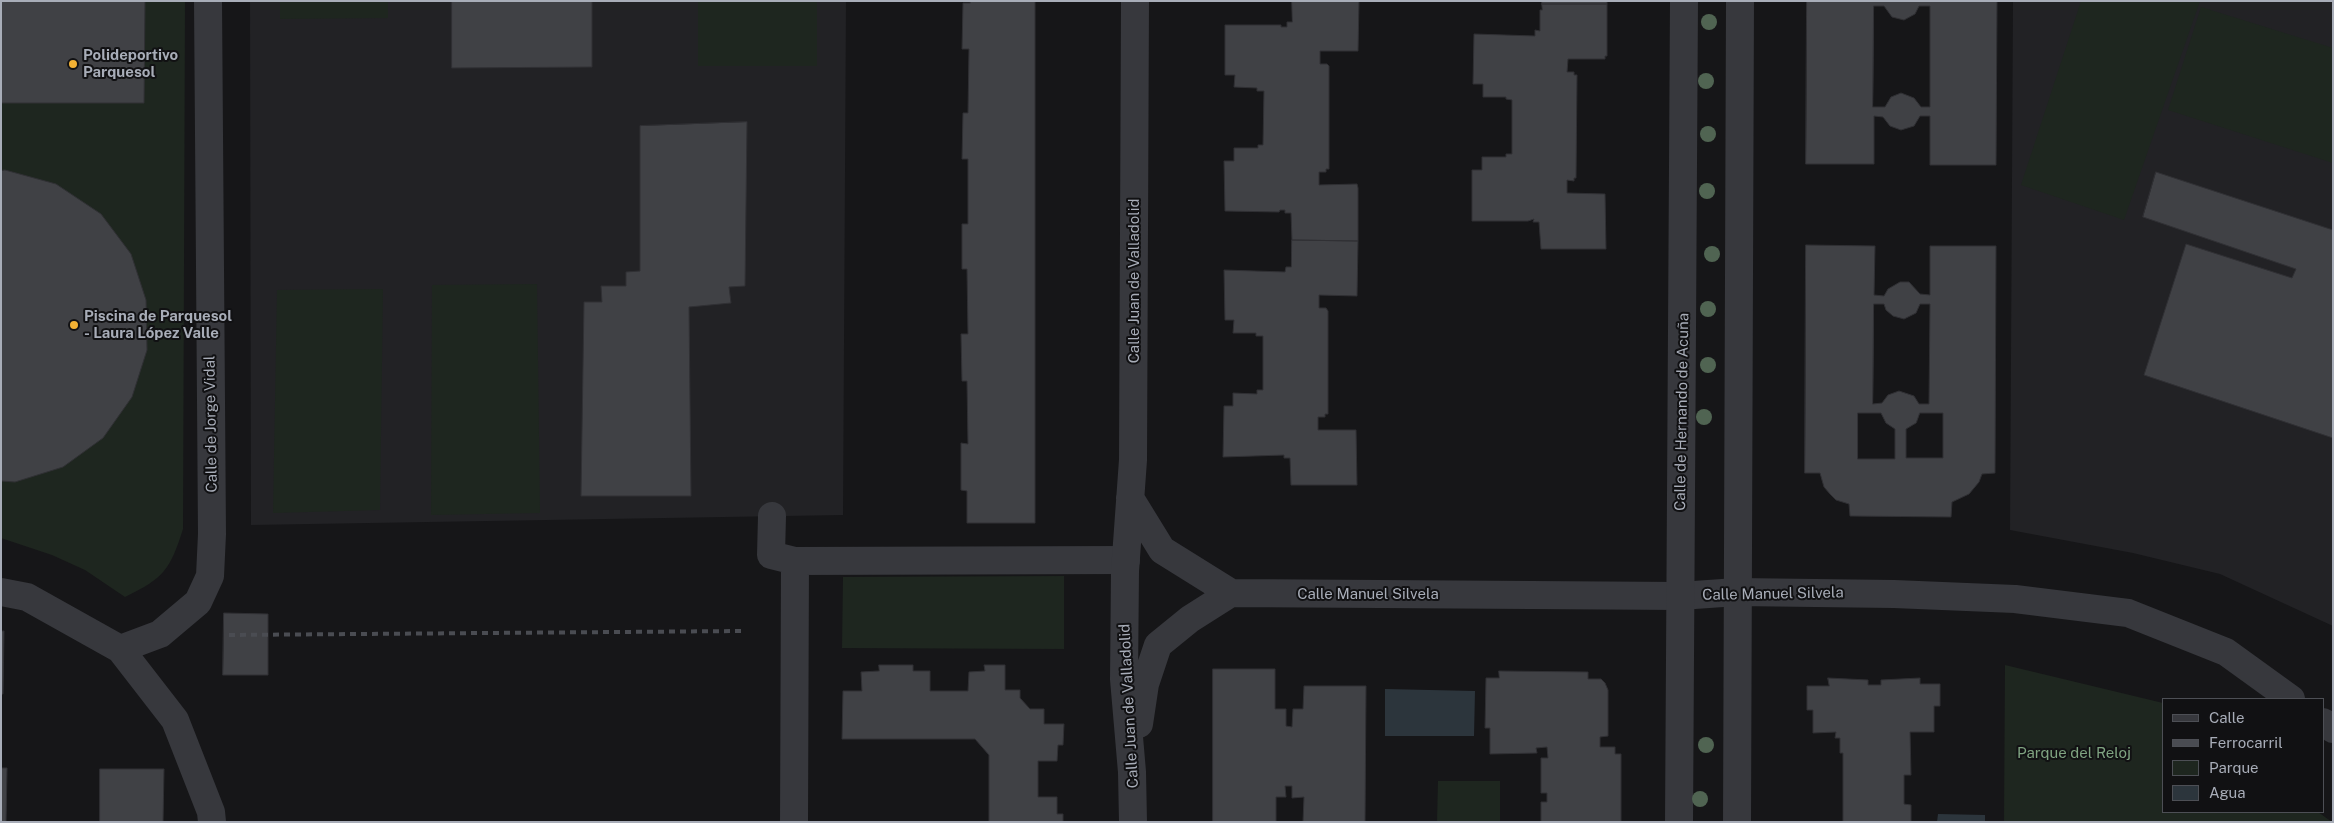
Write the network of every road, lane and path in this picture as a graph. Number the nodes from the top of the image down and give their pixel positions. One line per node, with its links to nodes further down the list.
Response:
1 (208, 1): 13 (street, Calle de Jorge Vidal)
2 (1135, 1): 5 (street, Calle Juan de Valladolid)
3 (1684, 1): 12 (street, Calle de Hernando de Acuña)
4 (1740, 1): 10 (street)
5 (1130, 498): 7 (street, Calle Juan de Valladolid); 11 (street)
6 (772, 516): 8 (street)
7 (1126, 560): 8 (street); 15 (street, Calle Juan de Valladolid)
8 (795, 561): 17 (street)
9 (1, 592): 13 (street)
10 (1737, 592): 12 (street, Calle Manuel Silvela); 14 (street, Calle Manuel Silvela); 20 (street)
11 (1231, 593): 12 (street, Calle Manuel Silvela); 15 (street)
12 (1680, 596): 19 (street, Calle de Hernando de Acuña)
13 (120, 649): 16 (street)
14 (2290, 698)
15 (1132, 772): 18 (street, Calle Juan de Valladolid)
16 (212, 822)
17 (794, 822)
18 (1133, 822)
19 (1679, 822)
20 (1737, 822)

